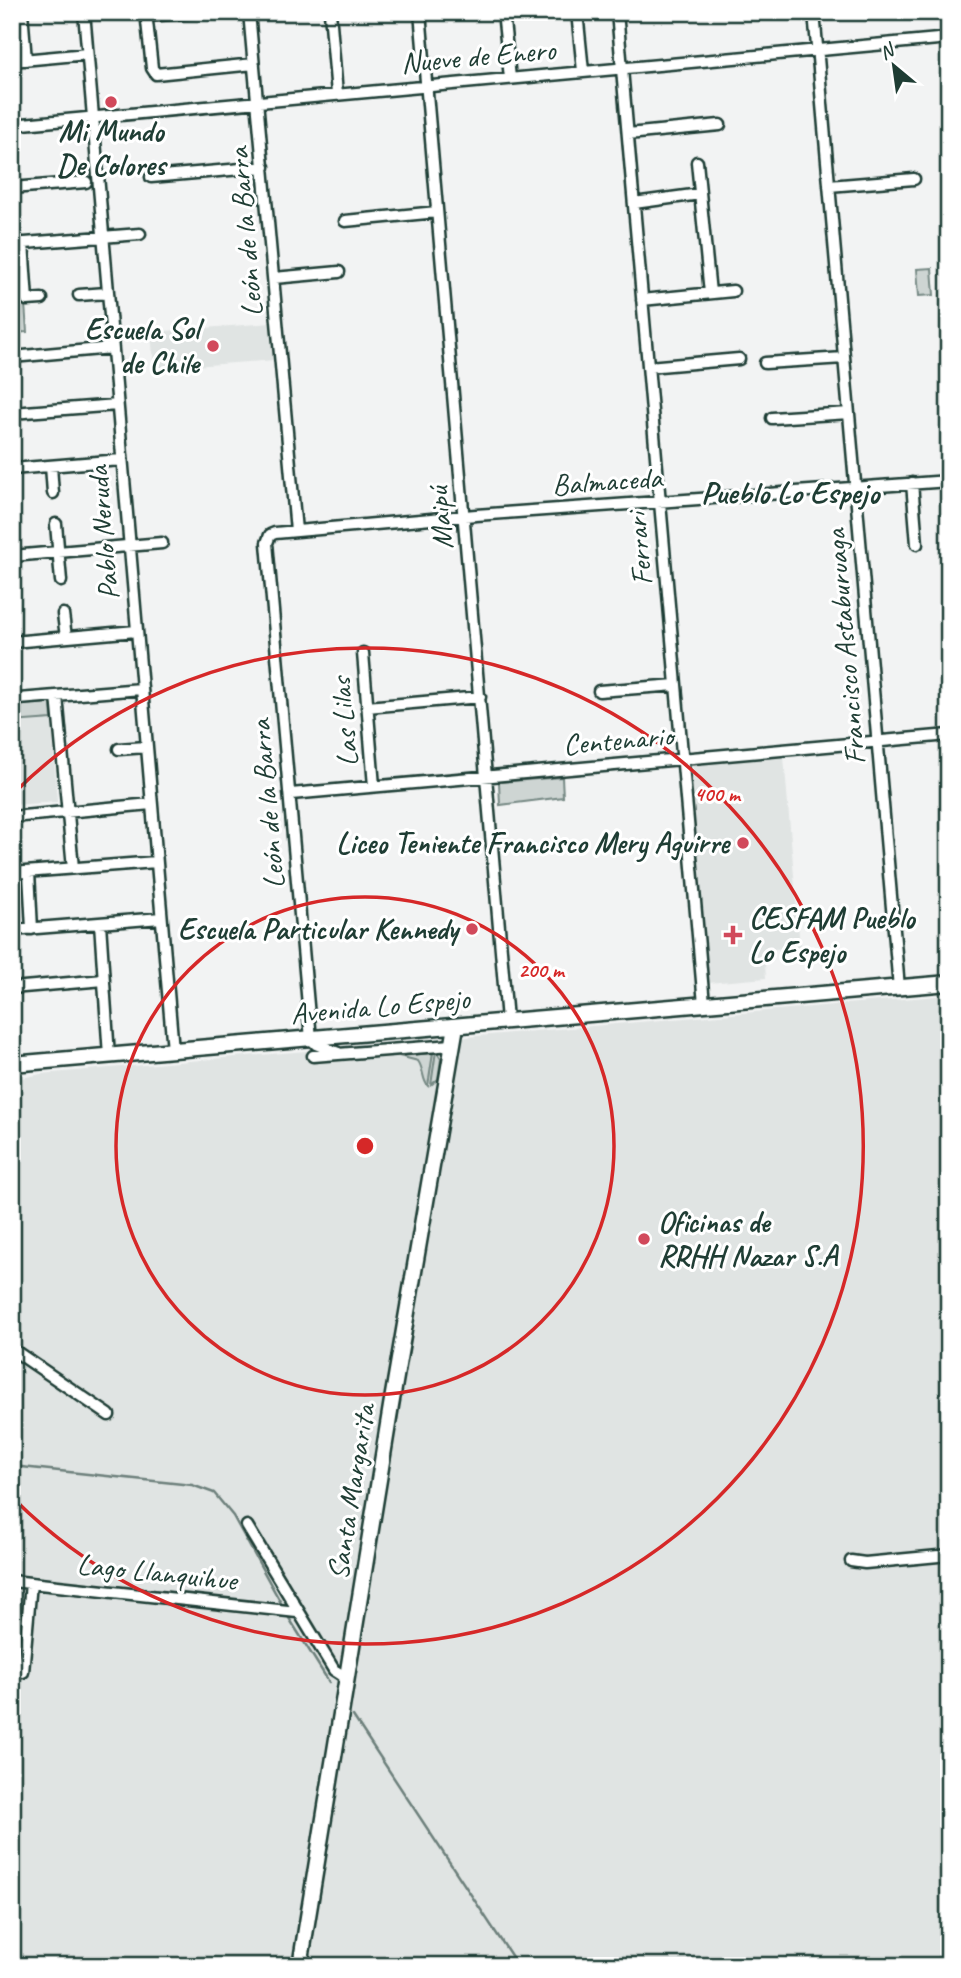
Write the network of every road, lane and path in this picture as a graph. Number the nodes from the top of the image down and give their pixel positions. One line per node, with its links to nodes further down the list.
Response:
1 (22, 12): 15 (street)
2 (83, 12): 14 (street, Pablo Neruda)
3 (195, 12): 11 (street)
4 (249, 12): 17 (street, León de la Barra)
5 (330, 12): 22 (street)
6 (420, 12): 21 (street, Maipú)
7 (503, 12): 20 (street)
8 (577, 12): 19 (street)
9 (617, 12): 18 (street, Ferrari)
10 (814, 12): 13 (street, Francisco Astaburuaga)
11 (147, 14): 17 (street)
12 (949, 38): 13 (street, Nueve de Enero)
13 (817, 51): 18 (street, Nueve de Enero); 33 (street, Francisco Astaburuaga)
14 (87, 54): 15 (street); 24 (street, Pablo Neruda)
15 (26, 60): 16 (street)
16 (12, 61)
17 (254, 64): 23 (street, León de la Barra)
18 (622, 67): 19 (street, Nueve de Enero); 27 (street, Ferrari)
19 (583, 71): 20 (street, Nueve de Enero)
20 (510, 78): 21 (street, Nueve de Enero)
21 (426, 86): 22 (street, Nueve de Enero); 37 (street, Maipú)
22 (337, 94): 23 (street, Nueve de Enero)
23 (258, 102): 24 (street, Nueve de Enero); 29 (street, León de la Barra)
24 (93, 117): 25 (street, Nueve de Enero); 40 (street, Pablo Neruda)
25 (12, 124)
26 (720, 125): 27 (street)
27 (628, 134): 36 (street, Ferrari)
28 (697, 162): 35 (street)
29 (264, 167): 30 (street); 43 (street, León de la Barra)
30 (151, 177)
31 (914, 179): 33 (street)
32 (86, 182): 34 (street)
33 (829, 186): 52 (street, Francisco Astaburuaga)
34 (12, 188)
35 (700, 194): 36 (street); 46 (street)
36 (634, 203): 49 (street, Ferrari)
37 (437, 212): 38 (street); 68 (street, Maipú)
38 (345, 221)
39 (140, 234): 40 (street)
40 (103, 237): 41 (street); 45 (street, Pablo Neruda)
41 (18, 244): 48 (street)
42 (339, 272): 43 (street)
43 (274, 278): 70 (street, León de la Barra)
44 (733, 290): 46 (street)
45 (107, 293): 47 (street); 50 (street, Pablo Neruda)
46 (710, 293): 49 (street)
47 (79, 295)
48 (42, 299)
49 (642, 300): 55 (street, Ferrari)
50 (112, 348): 51 (street); 56 (street, Pablo Neruda)
51 (12, 357)
52 (844, 358): 54 (street); 58 (street, Francisco Astaburuaga)
53 (739, 359): 55 (street)
54 (765, 363)
55 (648, 367): 67 (street, Ferrari)
56 (117, 405): 57 (street); 60 (street, Pablo Neruda)
57 (12, 413)
58 (849, 413): 59 (street); 65 (street, Francisco Astaburuaga)
59 (772, 418)
60 (121, 460): 61 (street); 74 (street, Pablo Neruda)
61 (51, 466): 62 (street); 66 (street)
62 (12, 469)
63 (949, 481): 64 (street, Balmaceda)
64 (912, 483): 65 (street, Balmaceda); 73 (street)
65 (855, 487): 67 (street, Balmaceda); 92 (street, Francisco Astaburuaga)
66 (53, 493)
67 (660, 501): 68 (street, Balmaceda); 84 (street, Ferrari)
68 (464, 516): 70 (street, Balmaceda); 89 (street, Maipú)
69 (56, 524): 75 (street)
70 (296, 531): 71 (street, Balmaceda)
71 (270, 535): 98 (street, León de la Barra)
72 (162, 543): 74 (street)
73 (917, 544)
74 (128, 546): 75 (street); 79 (street, Pablo Neruda)
75 (58, 552): 76 (street); 77 (street)
76 (12, 556)
77 (61, 581)
78 (64, 614): 80 (street)
79 (136, 631): 80 (street); 85 (street, Pablo Neruda)
80 (66, 637): 81 (street)
81 (12, 642)
82 (363, 653): 90 (street, Las Lilas)
83 (12, 682): 86 (street)
84 (676, 685): 87 (street); 95 (street, Ferrari)
85 (141, 689): 88 (street); 93 (street, Pablo Neruda)
86 (13, 691): 88 (street)
87 (599, 691)
88 (57, 696): 100 (street)
89 (480, 697): 90 (street); 96 (street, Maipú)
90 (367, 707): 97 (street, Las Lilas)
91 (949, 736): 92 (street, Centenario)
92 (878, 742): 95 (street, Centenario); 113 (street, Francisco Astaburuaga)
93 (146, 747): 94 (street); 99 (street, Pablo Neruda)
94 (119, 749)
95 (682, 760): 96 (street, Centenario); 114 (street, Ferrari)
96 (487, 776): 97 (street, Centenario); 115 (street, Maipú)
97 (374, 786): 98 (street, Centenario)
98 (291, 794): 117 (street, León de la Barra)
99 (151, 804): 100 (street); 102 (street, Pablo Neruda)
100 (68, 812): 101 (street); 103 (street)
101 (12, 817)
102 (156, 862): 103 (street); 106 (street, Pablo Neruda)
103 (73, 869): 104 (street)
104 (29, 872): 105 (street); 108 (street)
105 (12, 873)
106 (161, 918): 107 (street); 119 (street, Pablo Neruda)
107 (100, 923): 108 (street); 110 (street)
108 (32, 929): 109 (street)
109 (12, 930)
110 (104, 980): 112 (street); 121 (street)
111 (949, 983): 113 (main road, Avenida Lo Espejo)
112 (12, 988)
113 (899, 988): 114 (main road, Avenida Lo Espejo)
114 (704, 1004): 115 (main road, Avenida Lo Espejo)
115 (507, 1020): 116 (main road, Avenida Lo Espejo)
116 (456, 1027): 117 (main road, Avenida Lo Espejo); 118 (main road, Santa Margarita)
117 (311, 1039): 119 (main road, Avenida Lo Espejo); 120 (street)
118 (452, 1045): 120 (street, Avenida Lo Espejo); 135 (main road, Santa Margarita)
119 (173, 1050): 121 (main road, Avenida Lo Espejo)
120 (338, 1053): 122 (street, Avenida Lo Espejo)
121 (110, 1056): 123 (main road, Avenida Lo Espejo)
122 (313, 1056)
123 (68, 1060): 124 (main road, Avenida Lo Espejo); 125 (main road, Avenida Lo Espejo)
124 (12, 1064)
125 (12, 1075)
126 (12, 1349): 127 (street)
127 (109, 1415)
128 (247, 1527): 133 (street, Lago Llanquihue)
129 (949, 1555): 130 (street)
130 (851, 1561)
131 (12, 1581): 132 (street, Lago Llanquihue)
132 (31, 1583): 133 (street, Lago Llanquihue); 134 (street)
133 (297, 1612): 135 (street, Lago Llanquihue)
134 (23, 1672)
135 (348, 1679): 136 (main road, Santa Margarita)
136 (300, 1966)

